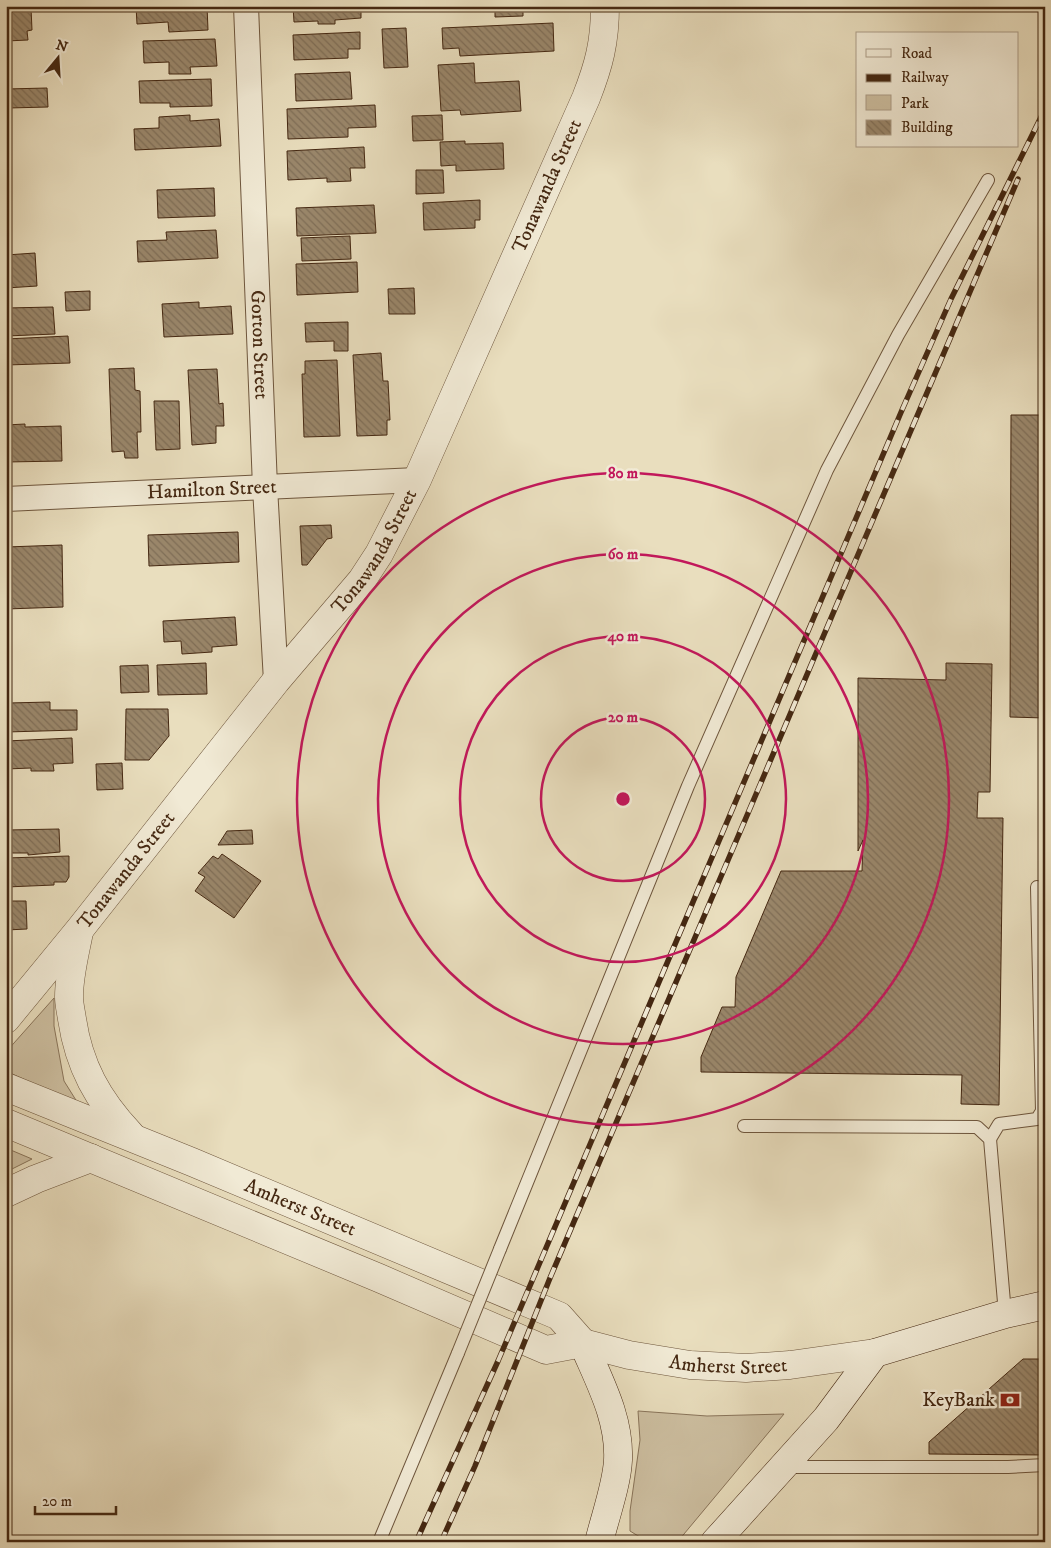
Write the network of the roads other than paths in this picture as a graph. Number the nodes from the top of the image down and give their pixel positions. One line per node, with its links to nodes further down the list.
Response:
1 (246, 6): 5 (street, Gorton Street)
2 (605, 6): 4 (street, Tonawanda Street)
3 (988, 180): 24 (lane, bridge)
4 (417, 480): 5 (street, Hamilton Street); 7 (street, Tonawanda Street)
5 (265, 487): 6 (street, Hamilton Street); 7 (street, Gorton Street)
6 (6, 499)
7 (276, 681): 9 (street, Tonawanda Street)
8 (1037, 886): 15 (lane)
9 (80, 929): 10 (street, Tonawanda Street); 14 (street)
10 (6, 1018)
11 (6, 1087): 14 (street, Amherst Street)
12 (6, 1123): 16 (street, Amherst Street)
13 (744, 1126): 15 (lane)
14 (133, 1137): 20 (street, Amherst Street)
15 (990, 1139): 19 (lane)
16 (91, 1158): 17 (street); 20 (street, Amherst Street)
17 (6, 1193)
18 (1045, 1305): 19 (street, Amherst Street)
19 (1005, 1314): 21 (street, Amherst Street)
20 (583, 1344): 21 (street, Amherst Street); 25 (street)
21 (875, 1353): 23 (street)
22 (1045, 1464): 23 (lane)
23 (783, 1467): 26 (street)
24 (380, 1542)
25 (599, 1542)
26 (715, 1542)

